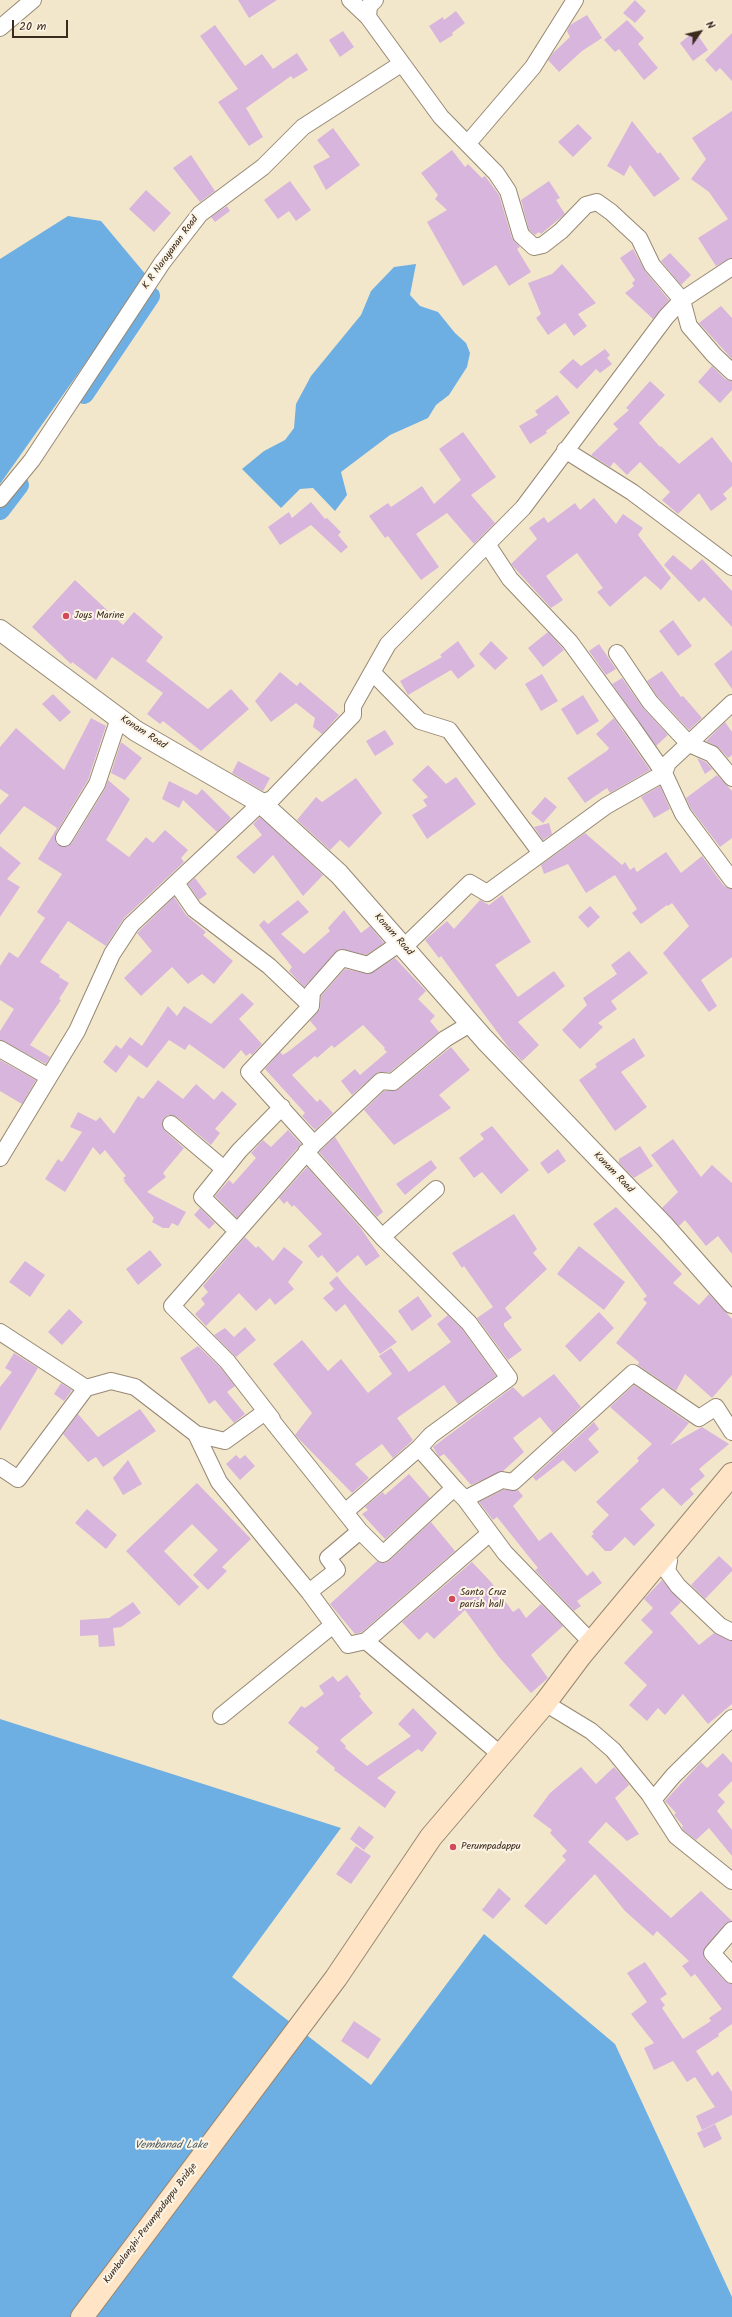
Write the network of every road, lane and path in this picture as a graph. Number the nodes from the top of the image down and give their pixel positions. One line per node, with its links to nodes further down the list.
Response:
1 (33, 0): 6 (street)
2 (350, 0): 5 (street)
3 (375, 0): 5 (street)
4 (575, 0): 8 (street)
5 (368, 17): 7 (street)
6 (0, 28)
7 (401, 64): 8 (street); 13 (street, K R Narayanan Road)
8 (468, 143): 10 (street)
9 (732, 267): 10 (street)
10 (682, 300): 11 (street); 12 (street)
11 (732, 372)
12 (565, 450): 14 (street); 15 (street)
13 (0, 499)
14 (487, 544): 18 (street); 22 (street)
15 (732, 568)
16 (0, 630): 20 (street, Konam Road)
17 (617, 653): 21 (street)
18 (372, 672): 24 (street); 26 (street)
19 (732, 703): 21 (street)
20 (119, 718): 24 (street, Konam Road); 25 (street)
21 (689, 744): 22 (street); 23 (street)
22 (664, 773): 26 (street); 27 (street)
23 (732, 778)
24 (261, 803): 28 (street); 29 (street, Konam Road)
25 (64, 838)
26 (541, 853): 29 (street)
27 (732, 880)
28 (176, 883): 30 (street); 33 (street)
29 (402, 945): 30 (street); 31 (street, Konam Road)
30 (311, 1006): 34 (street)
31 (470, 1024): 36 (street); 42 (street, Konam Road)
32 (0, 1049): 33 (street)
33 (49, 1077): 37 (street)
34 (282, 1107): 36 (street); 38 (street)
35 (171, 1124): 38 (street)
36 (310, 1148): 40 (street); 41 (street)
37 (0, 1158)
38 (224, 1170): 40 (street)
39 (436, 1189): 41 (street)
40 (236, 1231): 45 (street)
41 (382, 1237): 48 (street)
42 (732, 1303)
43 (0, 1332): 44 (street)
44 (86, 1388): 47 (street); 49 (street)
45 (274, 1422): 47 (street); 52 (street)
46 (732, 1432): 51 (street)
47 (196, 1434): 56 (street)
48 (419, 1448): 51 (street); 52 (street)
49 (0, 1467)
50 (732, 1474): 55 (main road, Kumbalanghi-Perumpadappu Bridge)
51 (460, 1494): 53 (street); 54 (street)
52 (345, 1512): 53 (street)
53 (360, 1531): 56 (street)
54 (490, 1534): 59 (street); 60 (street)
55 (665, 1555): 58 (street); 60 (main road, Kumbalanghi-Perumpadappu Bridge)
56 (309, 1592): 57 (street)
57 (333, 1625): 59 (street); 62 (street)
58 (732, 1632)
59 (366, 1641): 64 (street)
60 (592, 1643): 61 (main road, Kumbalanghi-Perumpadappu Bridge)
61 (544, 1703): 64 (main road, Kumbalanghi-Perumpadappu Bridge); 65 (street)
62 (221, 1716)
63 (732, 1718): 65 (street)
64 (500, 1754): 69 (main road, Kumbalanghi-Perumpadappu Bridge)
65 (653, 1800): 66 (street)
66 (732, 1881)
67 (732, 1930): 68 (street)
68 (732, 1975)
69 (82, 2317)

